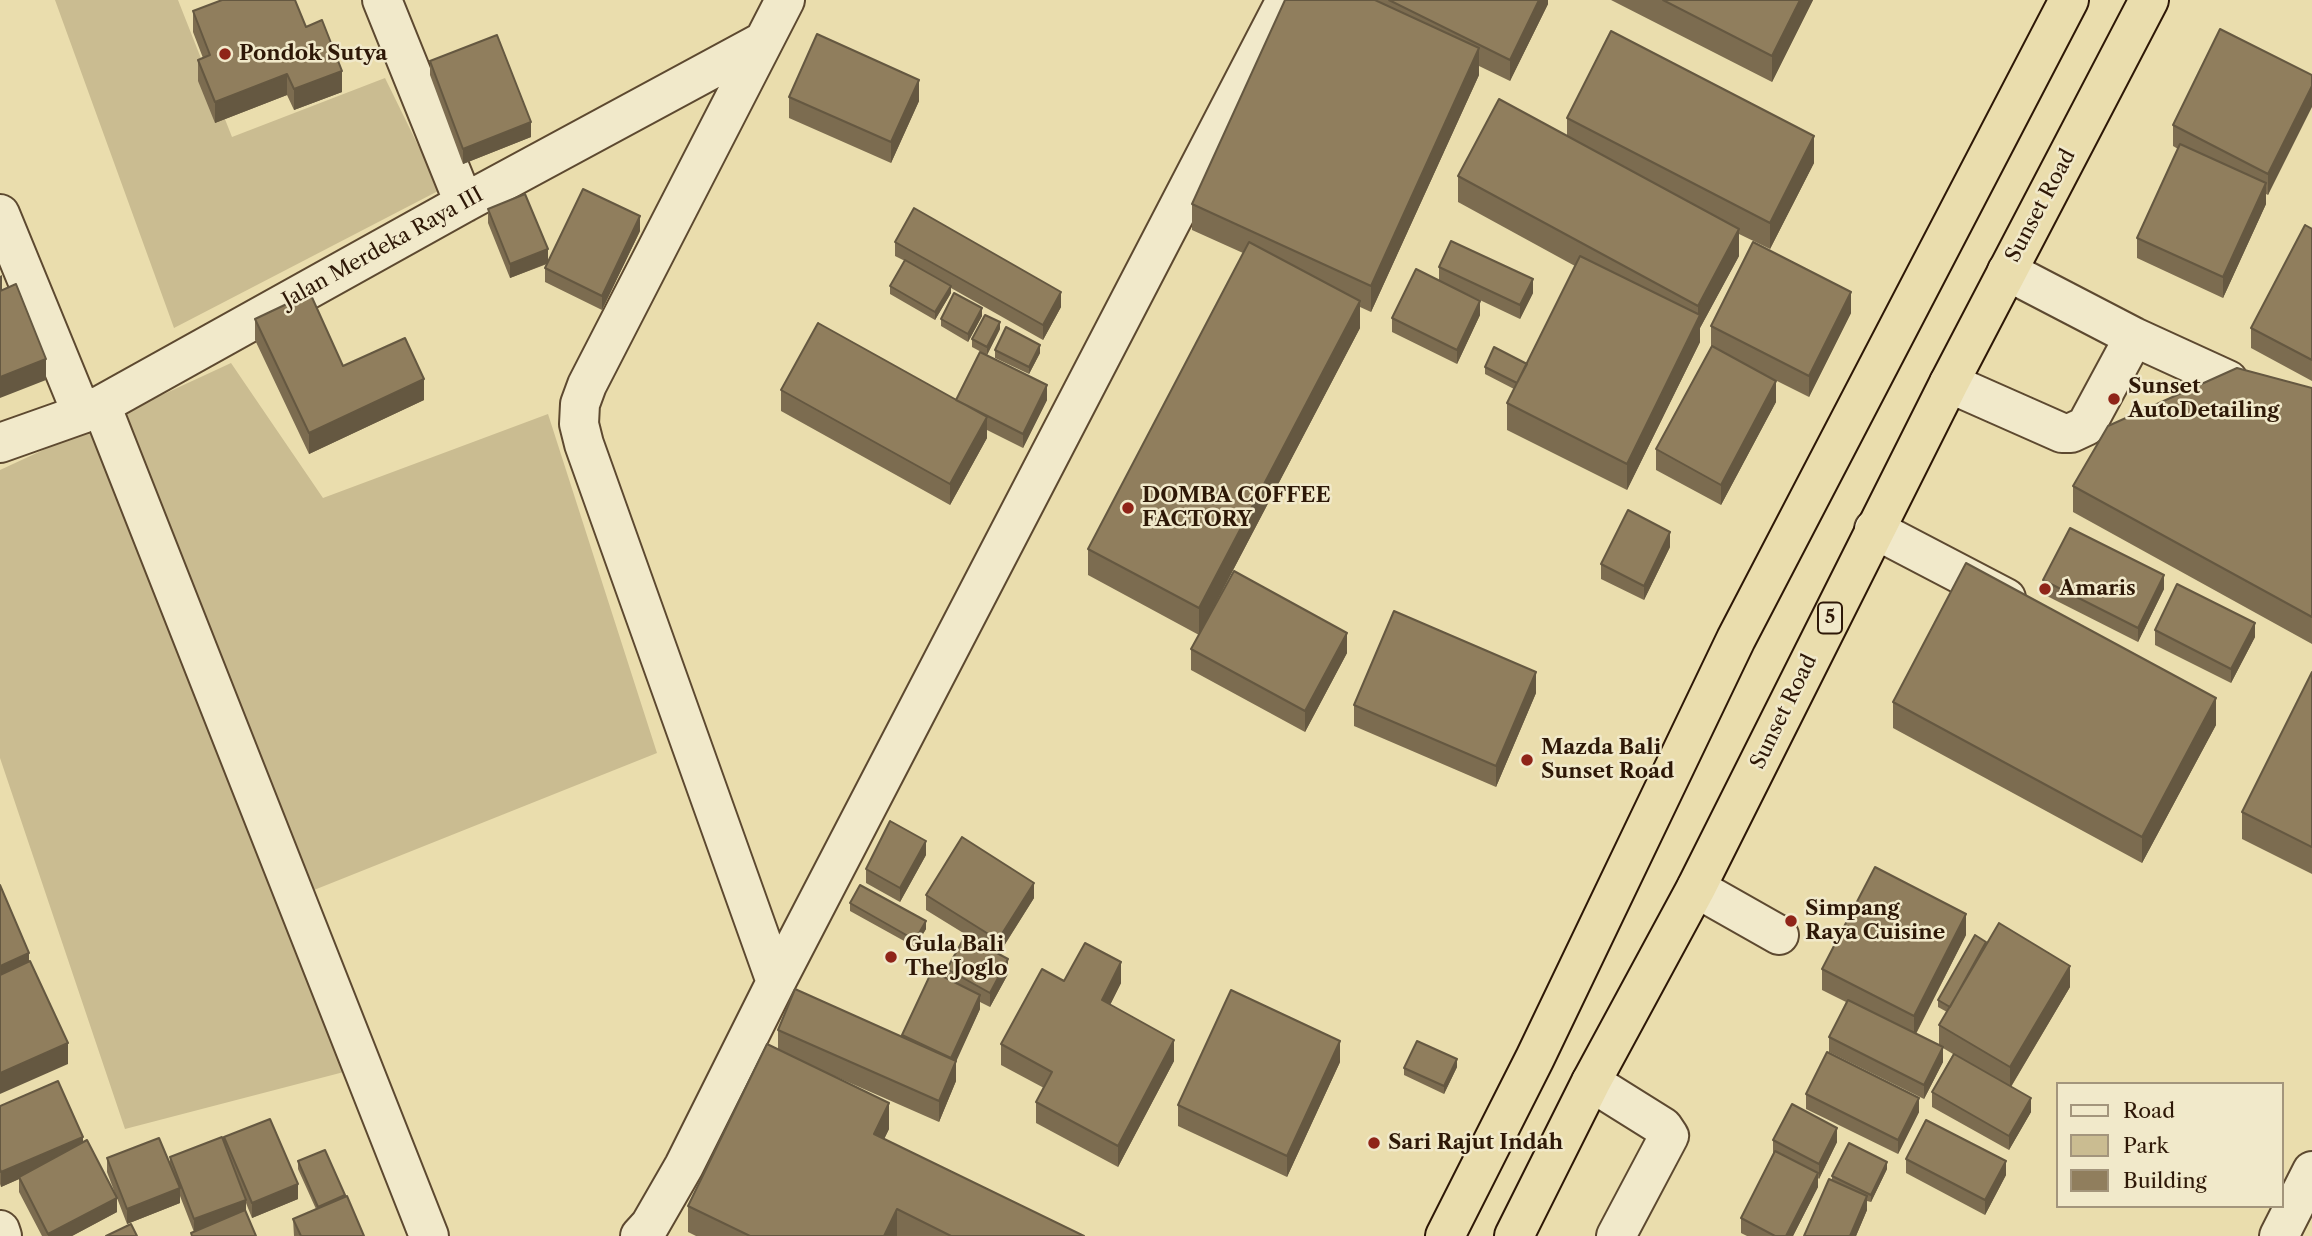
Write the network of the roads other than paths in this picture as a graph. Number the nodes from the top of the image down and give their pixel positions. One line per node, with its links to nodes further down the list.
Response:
1 (382, 0): 7 (street)
2 (785, 0): 6 (street)
3 (1286, 0): 19 (street)
4 (2069, 0): 26 (highway)
5 (2149, 0): 9 (highway, Sunset Road / 5)
6 (762, 41): 7 (street, Jalan Merdeka Raya III); 19 (street)
7 (464, 203): 13 (street, Jalan Merdeka Raya III)
8 (0, 214): 13 (street)
9 (2007, 271): 10 (street); 12 (highway, Sunset Road / 5)
10 (2133, 337): 11 (street); 12 (street)
11 (2228, 380)
12 (1949, 383): 15 (highway, Sunset Road / 5)
13 (92, 410): 14 (street, Jalan Merdeka Raya III); 24 (street)
14 (0, 443)
15 (1874, 529): 16 (street); 17 (highway, Sunset Road / 5)
16 (2035, 614)
17 (1696, 888): 18 (street); 20 (highway, Sunset Road / 5)
18 (1780, 935)
19 (776, 982): 25 (street)
20 (1591, 1082): 27 (highway, Sunset Road / 5); 28 (street)
21 (2312, 1171): 29 (street)
22 (0, 1230): 23 (street)
23 (2, 1236)
24 (429, 1236)
25 (640, 1236)
26 (1445, 1236)
27 (1514, 1236)
28 (1616, 1236)
29 (2279, 1236)

